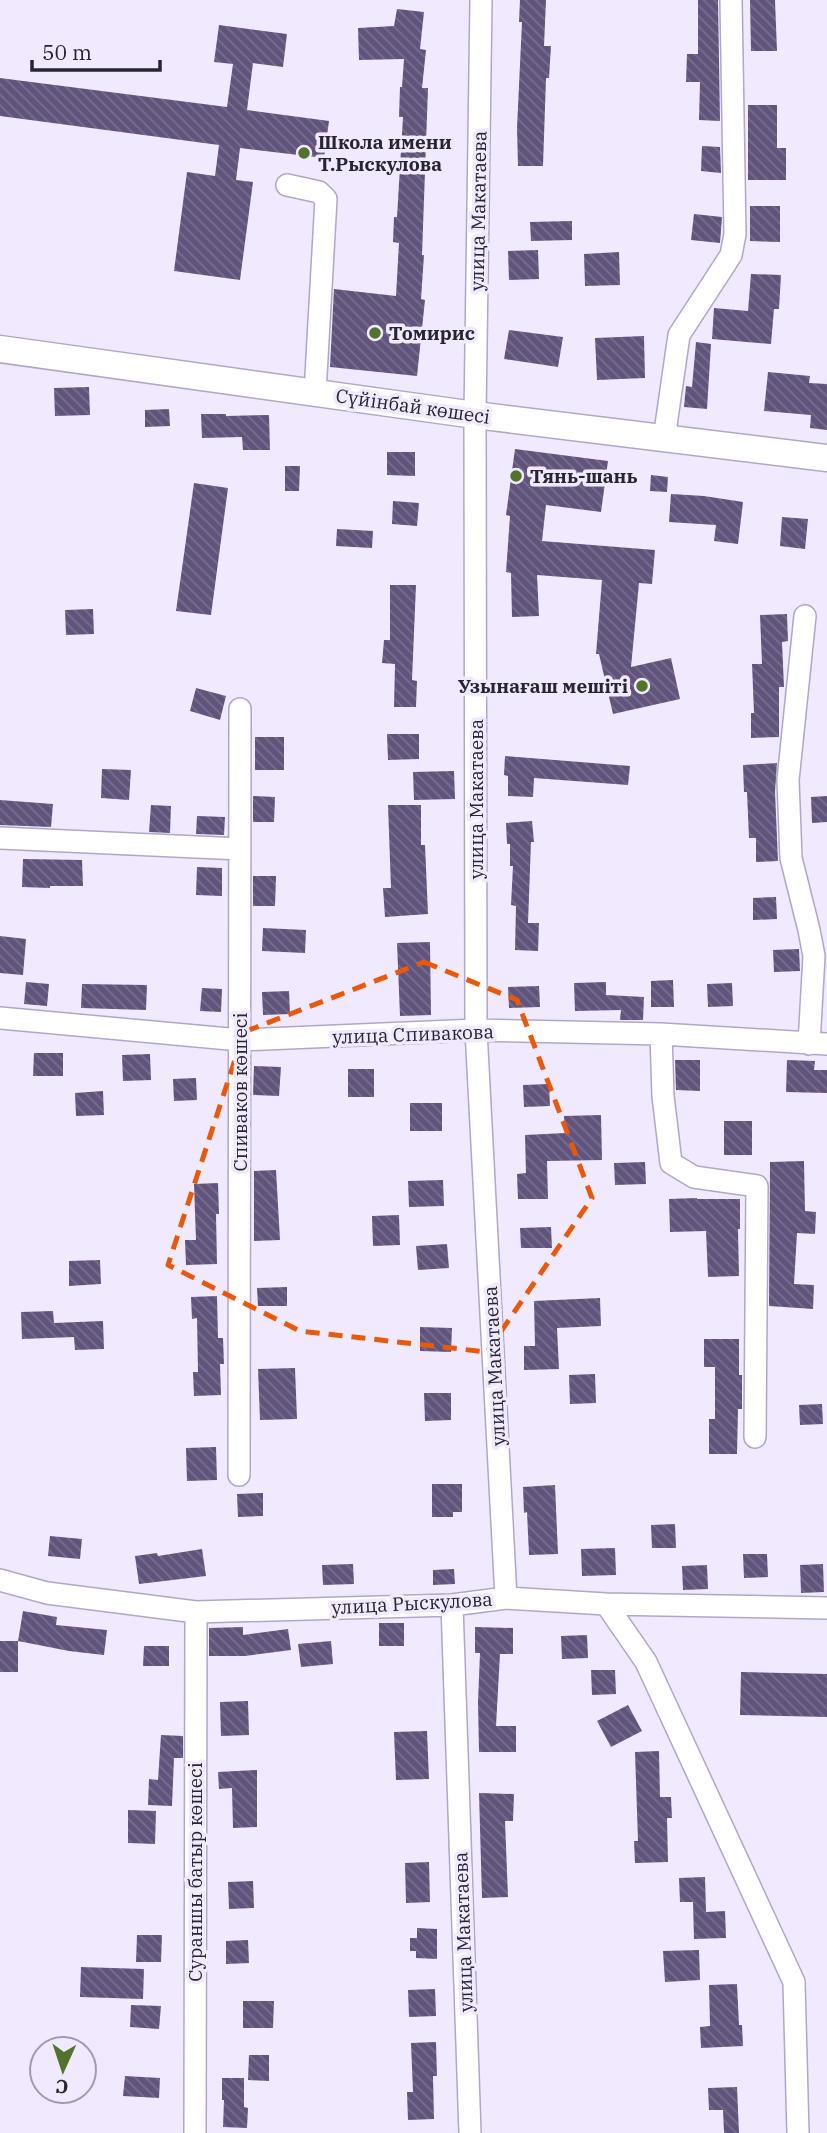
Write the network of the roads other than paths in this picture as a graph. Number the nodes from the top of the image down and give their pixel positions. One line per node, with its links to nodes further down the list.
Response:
1 (481, 0): 6 (street, улица Макатаева)
2 (731, 0): 7 (street)
3 (287, 185): 5 (street)
4 (0, 349): 5 (main road, Сүйінбай көшесі)
5 (315, 393): 6 (main road, Сүйінбай көшесі)
6 (475, 415): 7 (main road, Сүйінбай көшесі); 14 (street, улица Макатаева)
7 (664, 439): 8 (main road, Сүйінбай көшесі)
8 (827, 458)
9 (805, 616): 17 (street)
10 (240, 709): 12 (street, Спиваков көшесі)
11 (0, 838): 12 (street)
12 (240, 849): 16 (street, Спиваков көшесі)
13 (0, 1018): 16 (street, улица Спивакова)
14 (477, 1030): 15 (street, улица Спивакова); 16 (street, улица Спивакова); 21 (street, улица Макатаева)
15 (661, 1034): 17 (street, улица Спивакова); 18 (street)
16 (240, 1040): 19 (street, Спиваков көшесі)
17 (818, 1044)
18 (755, 1437)
19 (239, 1475)
20 (0, 1580): 25 (street, улица Рыскулова)
21 (506, 1598): 22 (street, улица Рыскулова); 23 (street, улица Рыскулова)
22 (606, 1604): 24 (street, улица Рыскулова); 28 (street)
23 (452, 1605): 25 (street, улица Рыскулова); 27 (street, улица Макатаева)
24 (827, 1608)
25 (196, 1612): 26 (street, Сураншы батыр көшесі)
26 (195, 2133)
27 (470, 2133)
28 (798, 2133)

